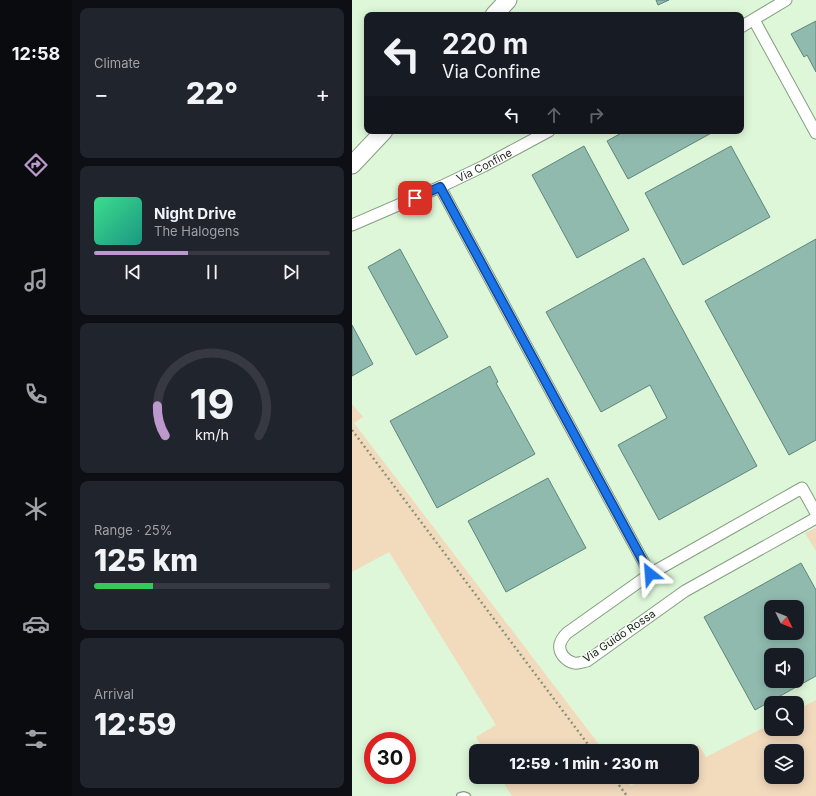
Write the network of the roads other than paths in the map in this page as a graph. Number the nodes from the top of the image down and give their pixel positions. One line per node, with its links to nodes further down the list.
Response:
1 (508, 0): 3 (main road)
2 (786, 0): 4 (street)
3 (497, 12)
4 (754, 20): 5 (street); 6 (street)
5 (744, 25)
6 (816, 133)
7 (381, 134): 9 (main road)
8 (543, 134): 10 (street, Via Confine)
9 (352, 165)
10 (440, 187): 11 (street, Via Confine); 14 (street)
11 (352, 225)
12 (816, 513): 14 (street, Via Guido Rossa)
13 (816, 518): 14 (street, Via Guido Rossa)
14 (650, 574)
15 (460, 796): 16 (lane)
16 (467, 796)

